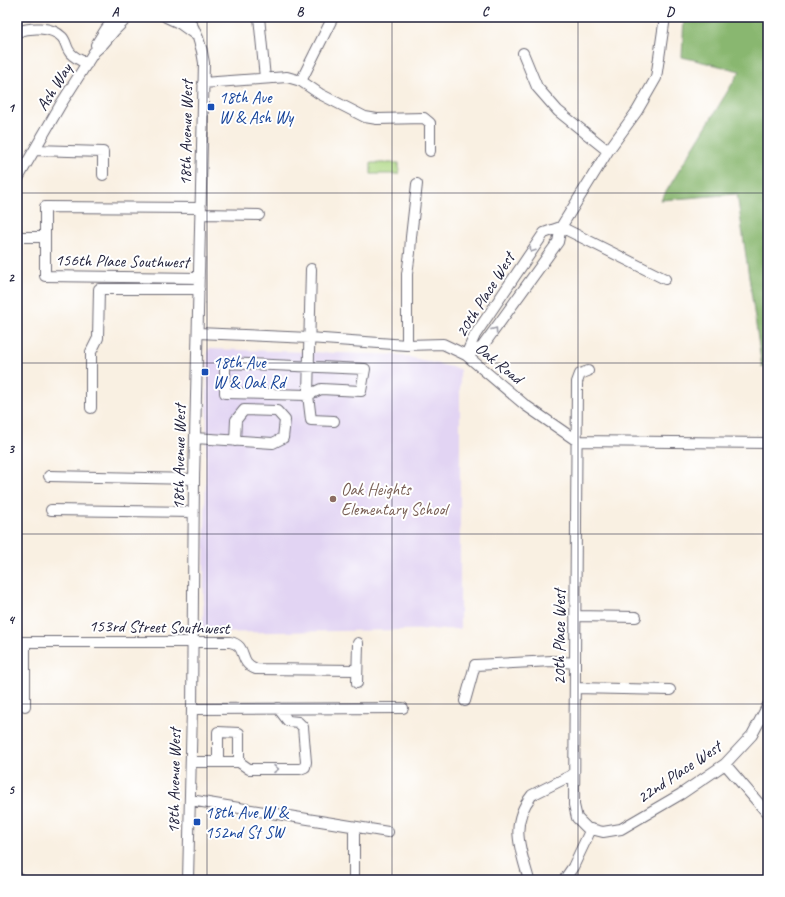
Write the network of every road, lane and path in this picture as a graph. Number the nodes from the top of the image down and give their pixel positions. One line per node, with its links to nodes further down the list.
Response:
1 (115, 17): 10 (street, Ash Way)
2 (130, 17): 10 (street, Ash Way)
3 (166, 17): 9 (street)
4 (187, 17): 9 (street, 18th Avenue West)
5 (259, 17): 13 (street)
6 (334, 17): 14 (street)
7 (664, 17): 18 (street, 20th Place West)
8 (17, 32): 12 (street)
9 (197, 36): 15 (street, 18th Avenue West)
10 (94, 52): 12 (street, Ash Way)
11 (523, 54): 18 (street)
12 (87, 64): 16 (street, Ash Way)
13 (265, 78): 14 (street); 15 (street)
14 (301, 82): 17 (street)
15 (203, 83): 22 (street, 18th Avenue West)
16 (35, 150): 19 (street); 20 (street, Ash Way)
17 (430, 151)
18 (608, 151): 24 (street, 20th Place West)
19 (103, 175)
20 (17, 180)
21 (416, 184): 33 (street)
22 (201, 211): 23 (street); 26 (street); 28 (street, 18th Avenue West)
23 (259, 215)
24 (561, 227): 29 (street); 34 (street, 20th Place West, one-way to 24); 34 (street, 20th Place West, one-way to 34)
25 (17, 235): 26 (street)
26 (45, 237): 28 (street, 156th Place Southwest)
27 (311, 269): 32 (street)
28 (199, 278): 30 (street, 18th Avenue West)
29 (665, 279)
30 (199, 289): 31 (street, 18th Avenue West); 39 (street)
31 (198, 333): 32 (street, Oak Road); 42 (street, 18th Avenue West)
32 (309, 338): 33 (street, Oak Road); 35 (street)
33 (407, 345): 34 (street, Oak Road)
34 (466, 355): 44 (street, Oak Road)
35 (309, 366): 37 (street); 38 (street); 38 (street)
36 (588, 371): 44 (street, 20th Place West)
37 (257, 394): 38 (street); 40 (street)
38 (308, 395): 41 (street)
39 (91, 408)
40 (256, 411): 43 (street); 43 (street)
41 (334, 421)
42 (195, 438): 43 (street); 47 (street, 18th Avenue West)
43 (235, 440)
44 (577, 441): 45 (street); 50 (street, 20th Place West)
45 (768, 443)
46 (49, 476): 47 (street)
47 (194, 479): 49 (street, 18th Avenue West)
48 (51, 510): 49 (street)
49 (194, 512): 53 (street, 18th Avenue West)
50 (576, 616): 51 (street); 55 (street, 20th Place West)
51 (636, 617)
52 (21, 642): 53 (street, 153rd Street Southwest); 62 (street)
53 (193, 643): 56 (street, 153rd Street Southwest); 65 (street, 18th Avenue West)
54 (358, 643): 56 (street)
55 (575, 663): 58 (street, 20th Place West); 60 (street)
56 (357, 670): 57 (street)
57 (357, 683)
58 (575, 688): 59 (street); 70 (street, 20th Place West)
59 (670, 690)
60 (465, 701)
61 (768, 705): 69 (street, 22nd Place West)
62 (25, 706)
63 (278, 708): 64 (street); 65 (street); 68 (street, one-way to 63)
64 (403, 708)
65 (192, 709): 66 (street, 18th Avenue West)
66 (191, 762): 67 (street); 71 (street, 18th Avenue West)
67 (218, 762): 68 (street); 68 (street)
68 (239, 762)
69 (725, 764): 72 (street); 74 (street, 22nd Place West)
70 (574, 774): 74 (street, 20th Place West); 80 (street)
71 (190, 800): 73 (street); 78 (street, 18th Avenue West)
72 (768, 814)
73 (354, 827): 75 (street); 79 (street)
74 (589, 829): 81 (street)
75 (388, 832)
76 (17, 877): 77 (street)
77 (21, 880)
78 (188, 880)
79 (354, 880)
80 (529, 880)
81 (564, 880)

